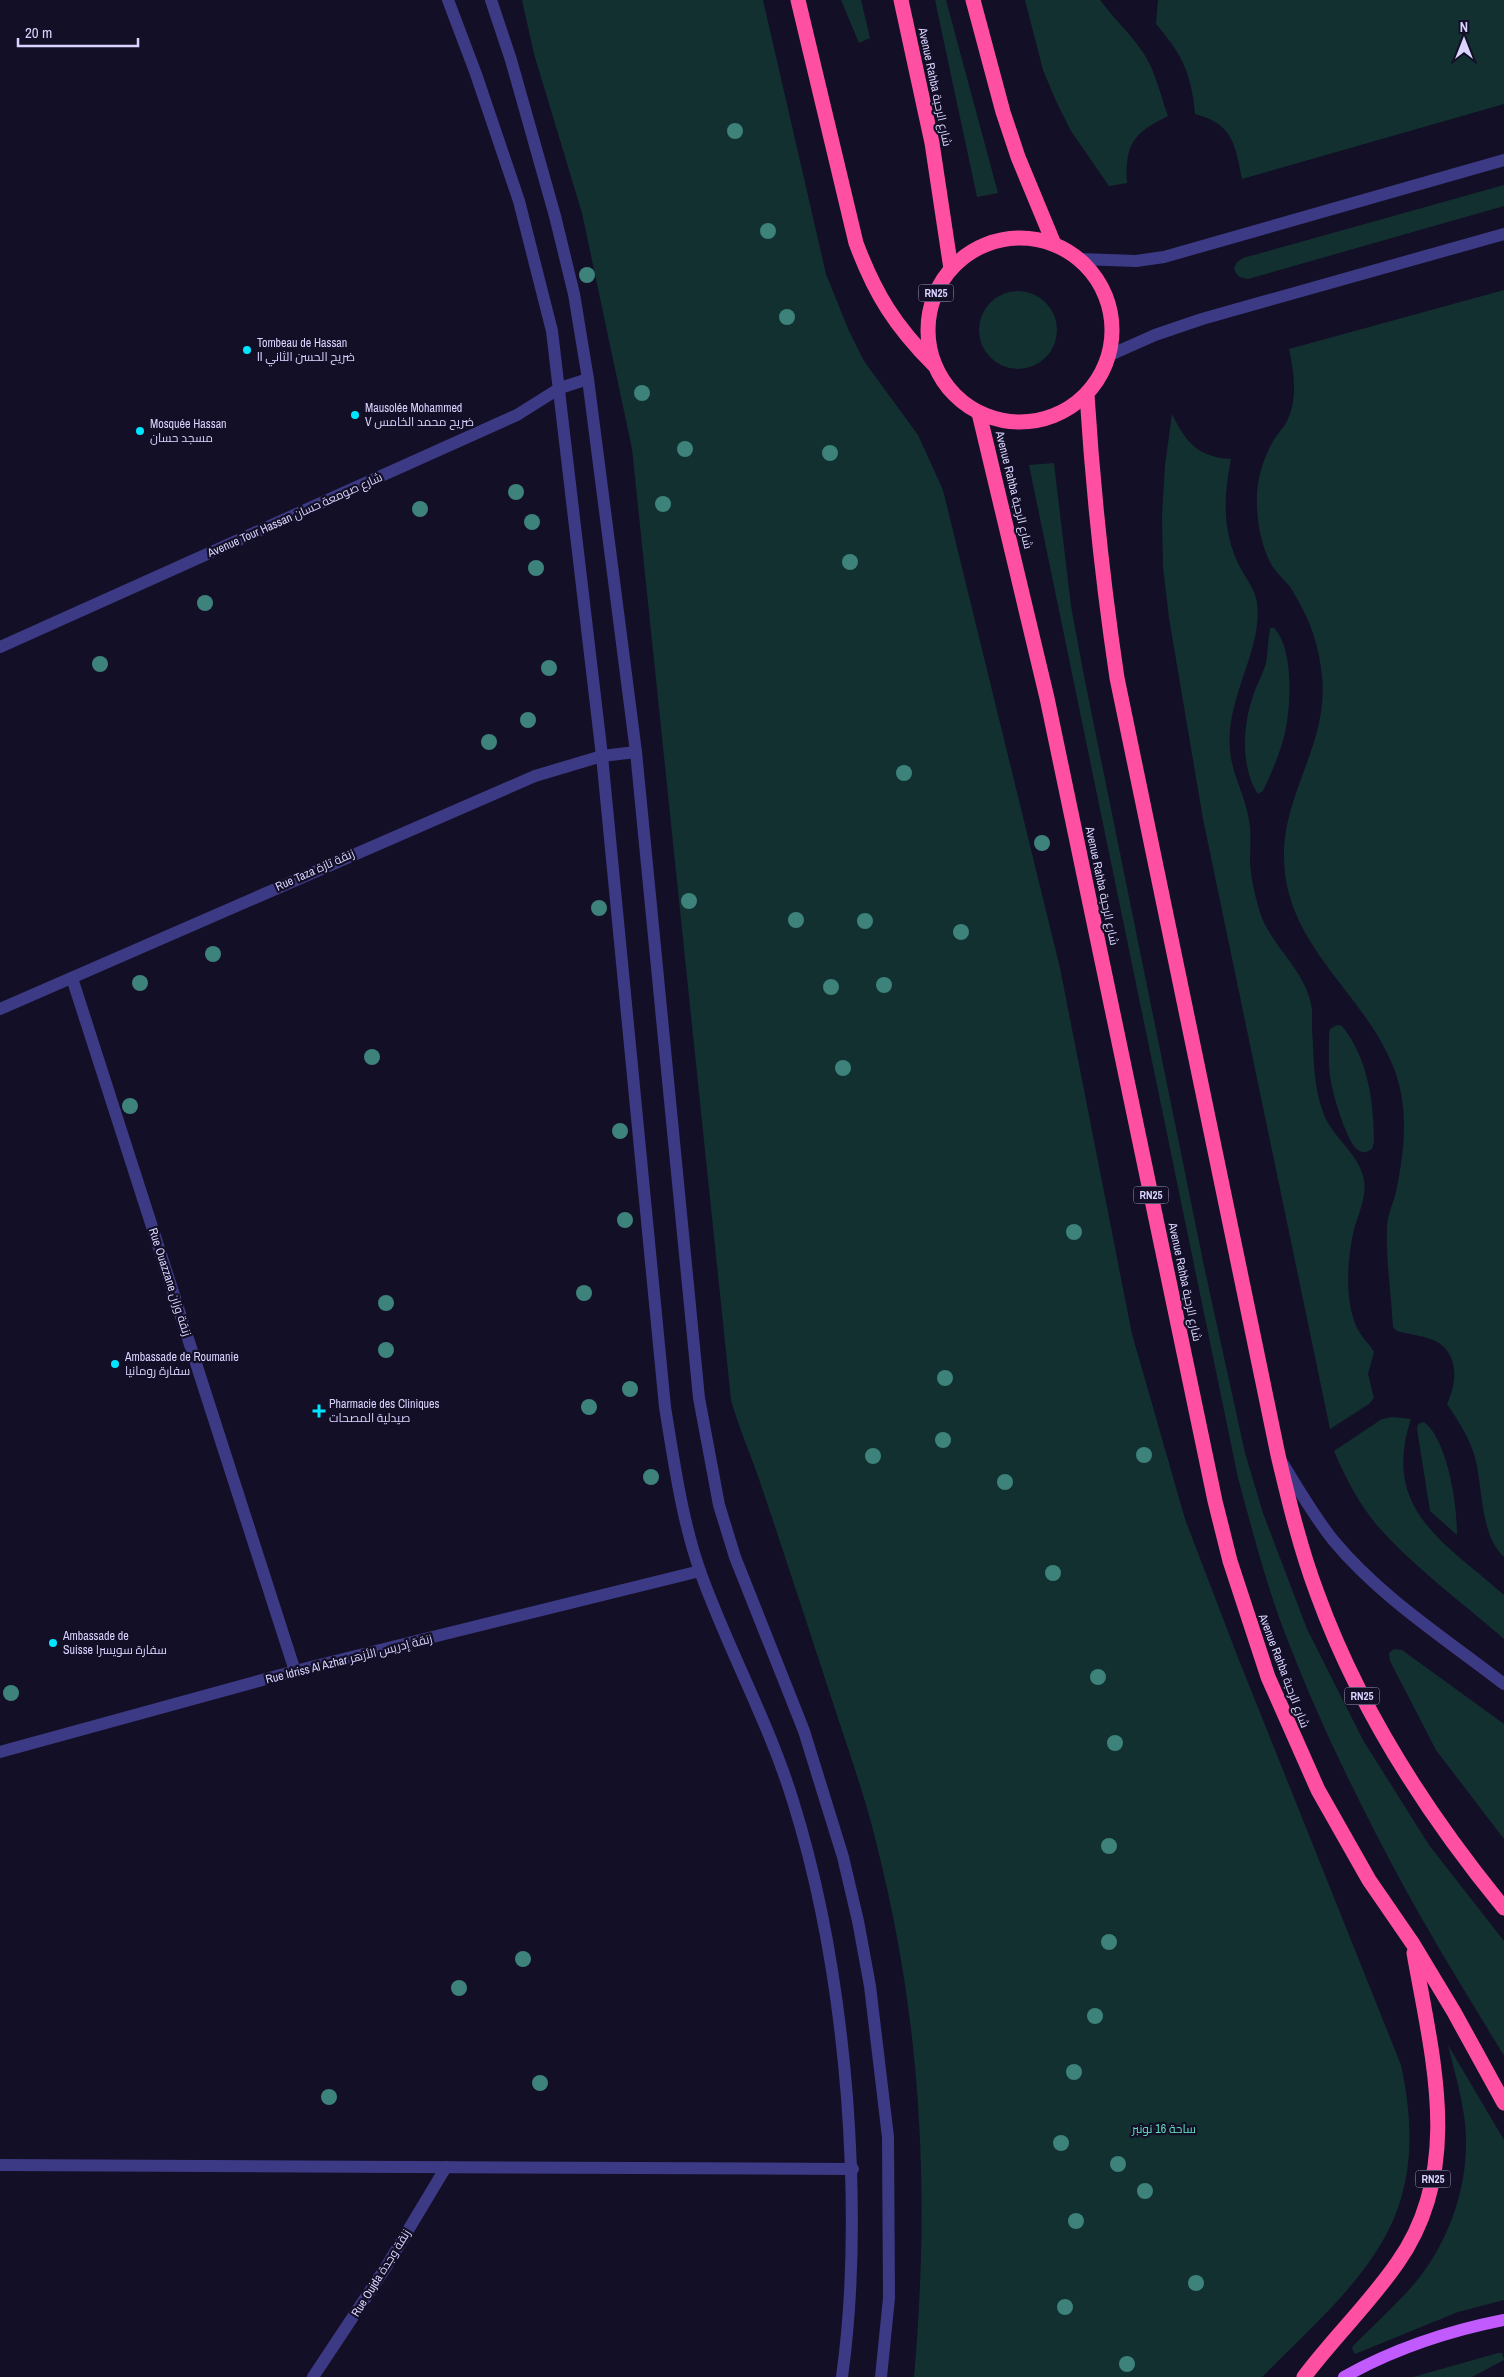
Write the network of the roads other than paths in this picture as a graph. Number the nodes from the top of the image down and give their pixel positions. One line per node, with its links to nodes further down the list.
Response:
1 (448, 0): 14 (street)
2 (491, 0): 13 (street)
3 (798, 0): 12 (highway)
4 (901, 0): 10 (highway, Avenue Rahba شارع الرحبة / RN25)
5 (973, 0): 8 (highway)
6 (1504, 160): 9 (street)
7 (1504, 234): 11 (street)
8 (1054, 244): 9 (highway, RN25); 10 (highway, RN25)
9 (1080, 259): 11 (highway, RN25)
10 (951, 269): 12 (highway, RN25)
11 (1110, 355): 15 (highway, RN25)
12 (935, 365): 16 (highway, RN25)
13 (588, 379): 14 (street, Avenue Tour Hassan شارع صومعة حسان); 18 (street)
14 (560, 388): 17 (street, Avenue Tour Hassan شارع صومعة حسان); 19 (street)
15 (1087, 395): 16 (highway, RN25); 22 (highway, RN25)
16 (979, 413): 28 (highway, Avenue Rahba شارع الرحبة / RN25)
17 (0, 647)
18 (636, 752): 19 (street, Rue Taza زنقة تازة); 36 (street)
19 (602, 756): 20 (street, Rue Taza زنقة تازة); 23 (street)
20 (72, 978): 21 (street, Rue Taza زنقة تازة); 24 (street, Rue Ouazzane زنقة وزان)
21 (0, 1009)
22 (1278, 1454): 25 (street); 27 (highway, RN25)
23 (700, 1571): 24 (street, Rue Idriss Al Azhar زنقة إدريس الأزهر); 32 (street)
24 (295, 1672): 26 (street, Rue Idriss Al Azhar زنقة إدريس الأزهر)
25 (1504, 1684)
26 (0, 1752)
27 (1504, 1908)
28 (1413, 1944): 29 (highway, Avenue Rahba شارع الرحبة / RN25); 37 (highway, RN25)
29 (1504, 2103)
30 (0, 2165): 31 (street)
31 (446, 2167): 32 (street); 34 (street, Rue Oujda زنقة وجدة)
32 (852, 2169): 35 (street)
33 (1504, 2320): 38 (main road)
34 (312, 2377)
35 (842, 2377)
36 (881, 2377)
37 (1304, 2377)
38 (1344, 2377)

